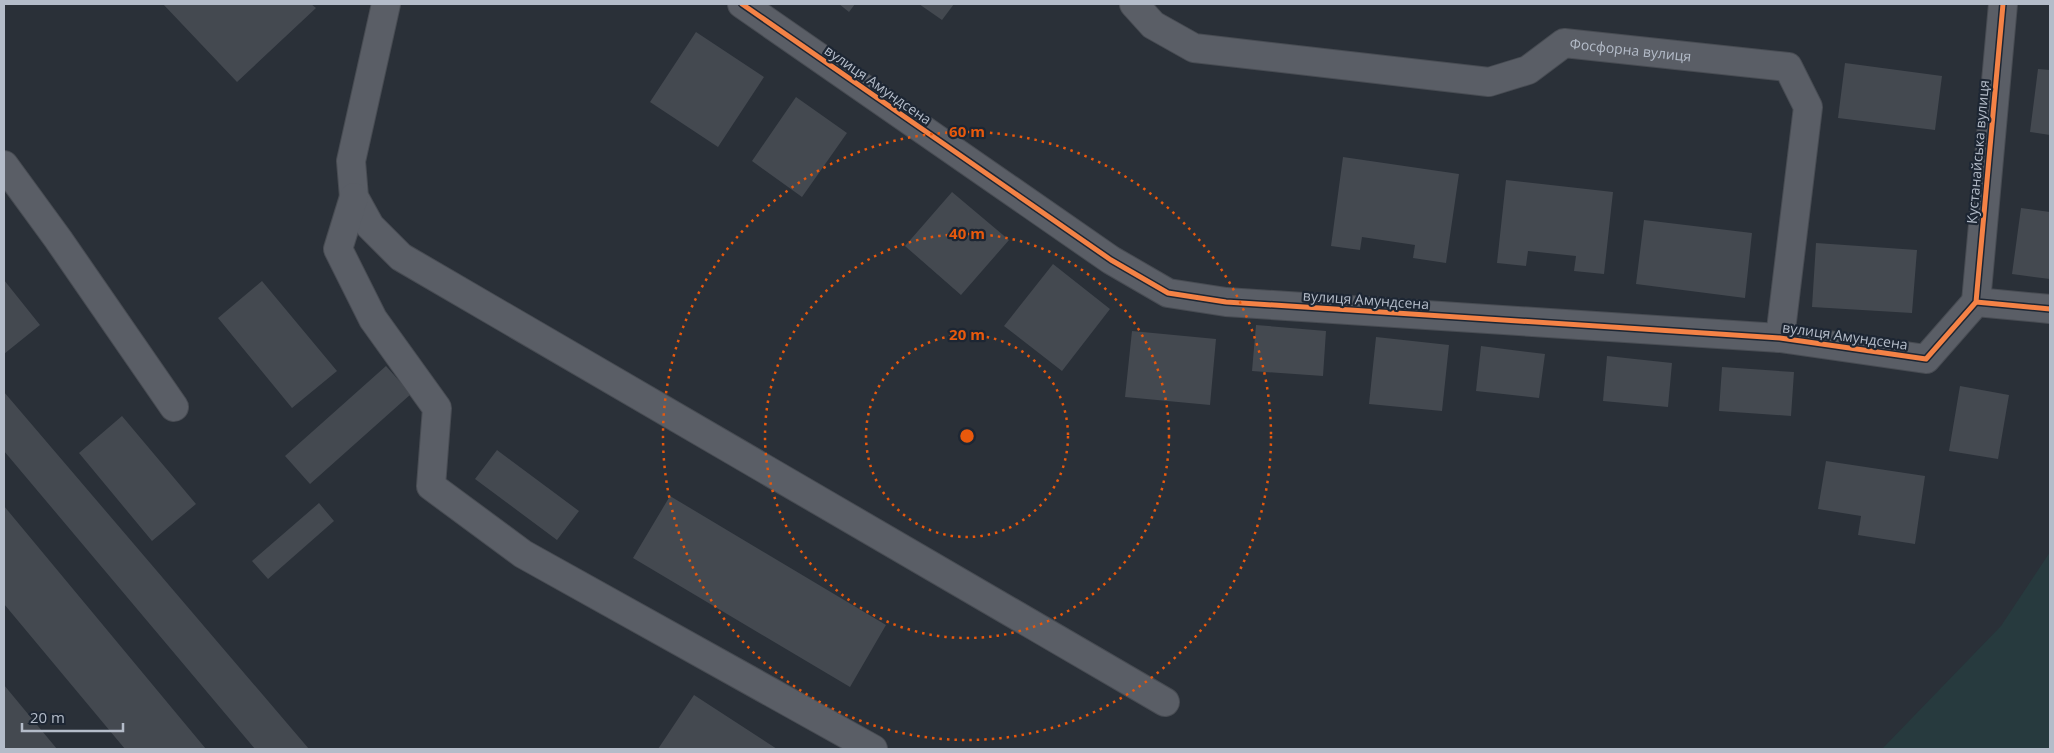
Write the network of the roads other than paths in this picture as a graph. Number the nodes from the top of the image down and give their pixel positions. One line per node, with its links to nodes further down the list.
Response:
1 (386, 4): 6 (street)
2 (742, 4): 9 (street, вулиця Амундсена)
3 (1134, 4): 9 (street, Фосфорна вулиця)
4 (2003, 4): 7 (street, Кустанайська вулиця)
5 (4, 165): 10 (street)
6 (354, 197): 11 (street); 12 (street)
7 (1976, 302): 8 (street); 9 (street, вулиця Амундсена)
8 (2050, 309)
9 (1780, 338)
10 (174, 407)
11 (1164, 702)
12 (873, 749)

